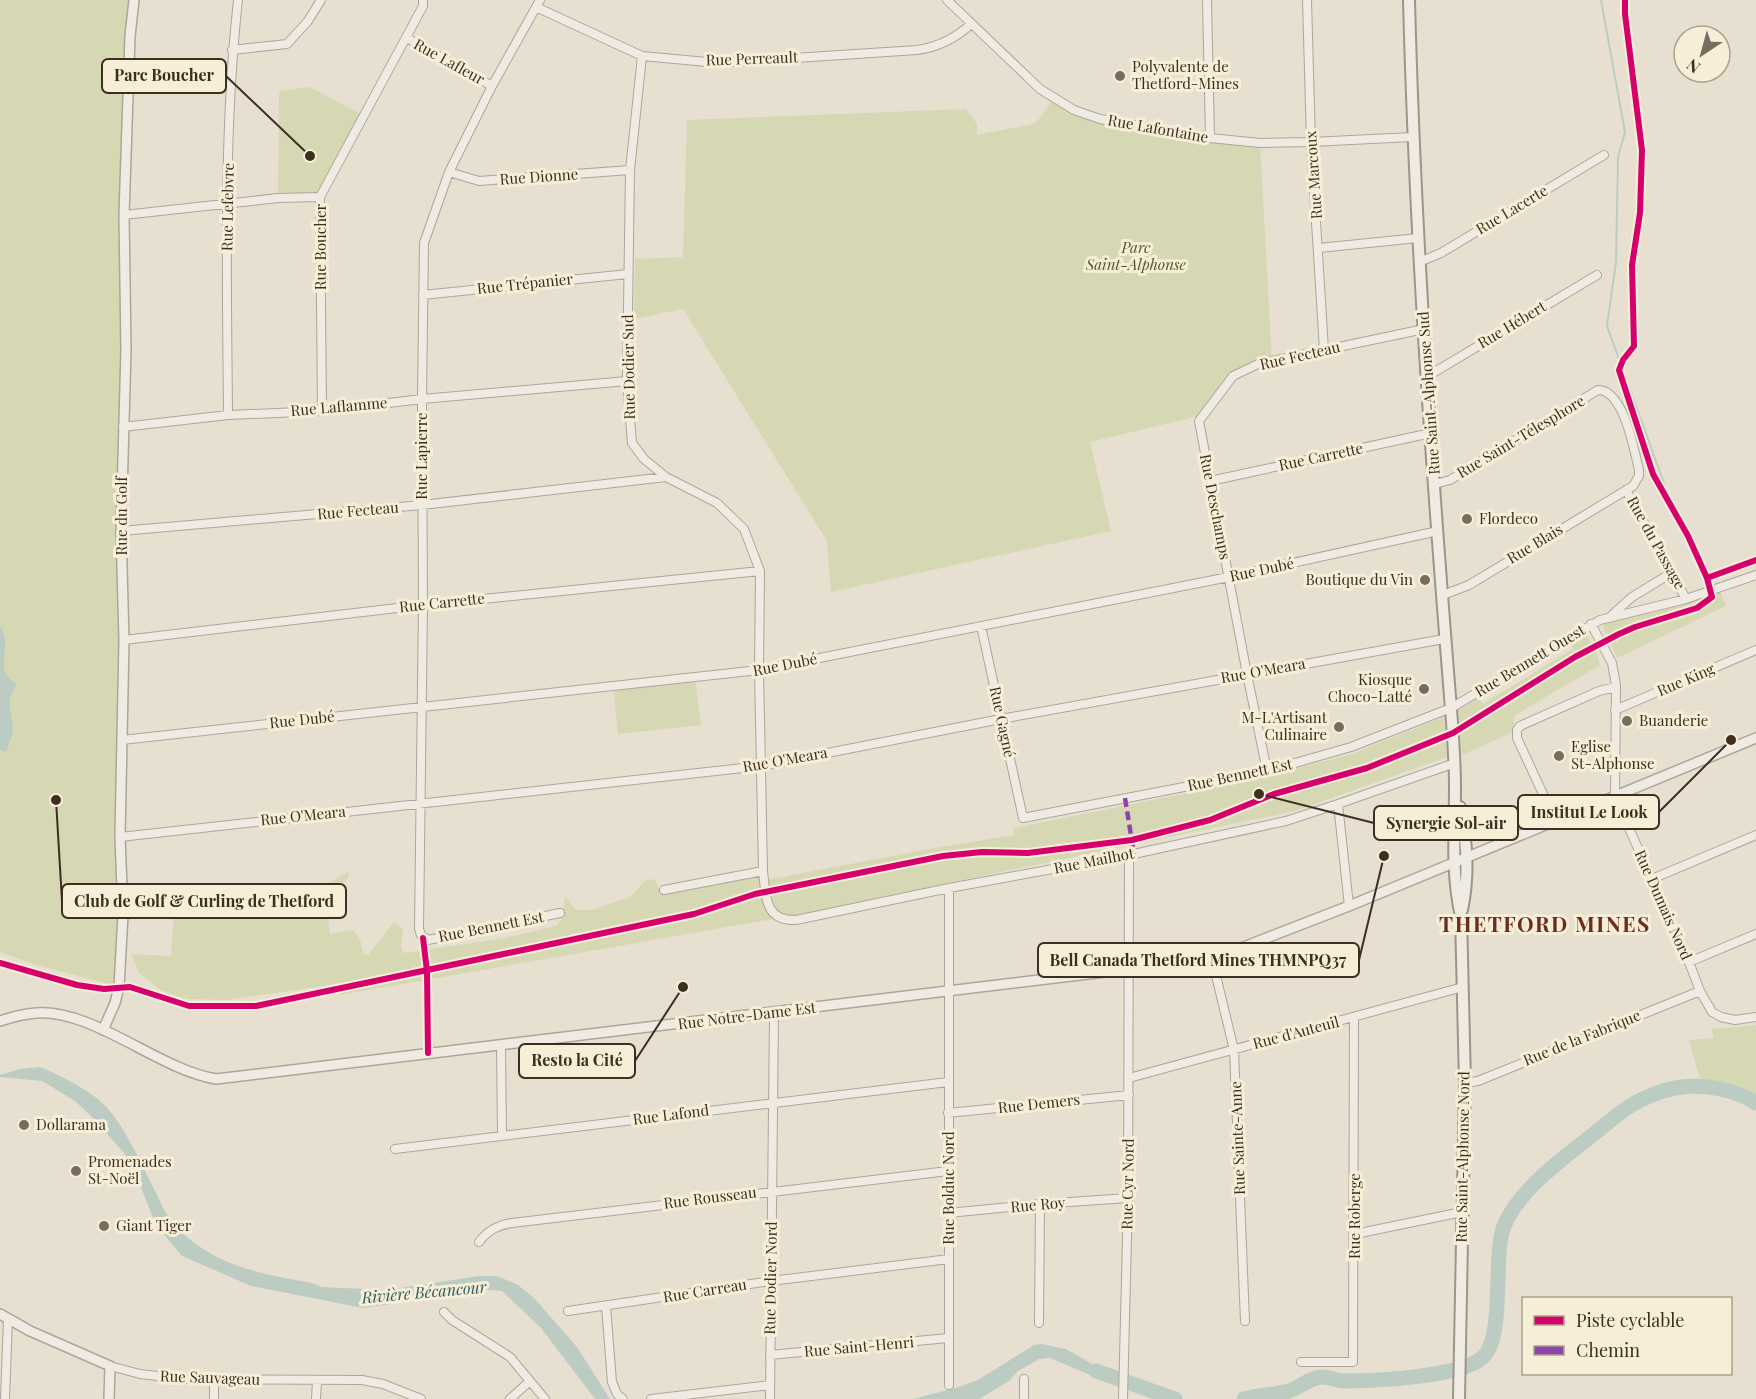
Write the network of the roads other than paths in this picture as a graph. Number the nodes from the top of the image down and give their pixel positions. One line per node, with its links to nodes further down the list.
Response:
1 (134, 0): 23 (street, Rue du Golf)
2 (238, 0): 12 (street, Rue Lefebvre)
3 (321, 0): 12 (street)
4 (423, 0): 11 (street, Rue Boucher)
5 (947, 0): 10 (street, Rue Lafontaine)
6 (1207, 0): 16 (street)
7 (1307, 0): 17 (street, Rue Marcoux)
8 (1409, 0): 15 (main road, Rue Saint-Alphonse Sud)
9 (538, 4): 13 (street, Rue Perreault); 14 (street, Rue Lapierre)
10 (971, 24): 13 (street, Rue Perreault); 16 (street, Rue Lafontaine)
11 (407, 38): 14 (street, Rue Lafleur); 21 (street, Rue Boucher)
12 (232, 50): 22 (street, Rue Lefebvre)
13 (642, 56): 19 (street, Rue Dodier Sud)
14 (492, 86): 20 (street, Rue Lapierre)
15 (1412, 137): 17 (street, Rue Lafontaine); 24 (main road, Rue Saint-Alphonse Sud)
16 (1210, 138): 17 (street, Rue Lafontaine)
17 (1311, 142): 25 (street, Rue Marcoux)
18 (1604, 155): 26 (street, Rue Lacerte)
19 (630, 170): 20 (street, Rue Dionne); 27 (street, Rue Dodier Sud)
20 (449, 172): 29 (street, Rue Lapierre)
21 (320, 196): 22 (street); 36 (street, Rue Boucher)
22 (227, 204): 23 (street); 37 (street, Rue Lefebvre)
23 (124, 215): 39 (street, Rue du Golf)
24 (1418, 238): 25 (street); 26 (main road, Rue Saint-Alphonse Sud)
25 (1319, 249): 31 (street, Rue Marcoux)
26 (1419, 262): 30 (main road, Rue Saint-Alphonse Sud)
27 (628, 274): 29 (street, Rue Trépanier); 33 (street, Rue Dodier Sud)
28 (1597, 274): 32 (street, Rue Hébert)
29 (423, 295): 35 (street, Rue Lapierre)
30 (1424, 329): 31 (street, Rue Fecteau); 32 (main road, Rue Saint-Alphonse Sud)
31 (1324, 350): 38 (street, Rue Fecteau)
32 (1428, 376): 40 (main road, Rue Saint-Alphonse Sud)
33 (627, 381): 35 (street, Rue Laflamme); 41 (street, Rue Dodier Sud)
34 (1607, 391): 43 (street, Rue Saint-Télesphore); 44 (street, Rue du Passage)
35 (422, 399): 36 (street, Rue Laflamme); 45 (street, Rue Lapierre)
36 (322, 411): 37 (street, Rue Laflamme)
37 (228, 415): 39 (street, Rue Laflamme)
38 (1199, 421): 42 (street, Rue Deschamps)
39 (123, 427): 46 (street, Rue du Golf)
40 (1431, 433): 42 (street, Rue Carrette); 43 (main road, Rue Saint-Alphonse Sud)
41 (666, 477): 45 (street, Rue Fecteau); 48 (street, Rue Dodier Sud)
42 (1210, 481): 51 (street, Rue Deschamps)
43 (1435, 484): 47 (main road, Rue Saint-Alphonse Sud)
44 (1626, 490): 49 (street, Rue du Passage); 52 (street, Rue Blais)
45 (422, 505): 46 (street, Rue Fecteau); 54 (street, Rue Lapierre)
46 (121, 531): 59 (street, Rue du Golf)
47 (1438, 531): 51 (street, Rue Dubé); 52 (main road, Rue Saint-Alphonse Sud)
48 (760, 571): 54 (street, Rue Carrette); 61 (street, Rue Dodier Sud)
49 (1673, 572): 53 (street, Rue du Passage); 55 (street, Rue Bennett Ouest)
50 (1756, 575): 53 (street, Rue Bennett Ouest)
51 (1229, 577): 57 (street, Rue Dubé); 62 (street, Rue Deschamps)
52 (1443, 595): 58 (main road, Rue Saint-Alphonse Sud)
53 (1686, 598): 55 (street, Rue Bennett Ouest)
54 (423, 605): 59 (street, Rue Carrette); 64 (street, Rue Lapierre)
55 (1610, 616): 56 (street, Rue Bennett Ouest)
56 (1591, 624): 63 (street); 65 (street, Rue Bennett Ouest)
57 (981, 626): 61 (street, Rue Dubé); 67 (street, Rue Gagné)
58 (1444, 639): 62 (street, Rue O'Meara); 65 (main road, Rue Saint-Alphonse Sud)
59 (124, 640): 69 (street, Rue du Golf)
60 (1756, 650): 66 (street, Rue King)
61 (759, 670): 64 (street, Rue Dubé); 71 (street, Rue Dodier Sud)
62 (1247, 674): 67 (street, Rue O'Meara); 72 (street, Rue Deschamps)
63 (1616, 687): 66 (street); 78 (street)
64 (422, 707): 69 (street, Rue Dubé); 75 (street, Rue Lapierre)
65 (1451, 708): 70 (main road, Rue Saint-Alphonse Sud); 72 (street, Rue Bennett Est)
66 (1616, 710): 74 (street)
67 (1001, 719): 71 (street, Rue O'Meara); 77 (street, Rue Gagné)
68 (1756, 738): 74 (street, Rue Notre-Dame Est)
69 (122, 740): 80 (street, Rue du Golf)
70 (1455, 763): 73 (main road, Rue Saint-Alphonse Sud); 76 (street, Rue Mailhot)
71 (761, 766): 75 (street, Rue O'Meara); 84 (street, Rue Dodier Sud)
72 (1268, 771): 77 (street, Rue Bennett Est)
73 (1455, 786): 82 (main road, Rue Saint-Alphonse Sud); 83 (main road, Rue Saint-Alphonse Sud)
74 (1615, 797): 78 (street, Rue Notre-Dame Est); 85 (street, Rue Dumais Nord)
75 (420, 803): 80 (street, Rue O'Meara); 92 (street, Rue Lapierre)
76 (1338, 804): 81 (street, Rue Mailhot); 88 (street)
77 (1023, 818)
78 (1555, 820): 82 (street, Rue Notre-Dame Est)
79 (1756, 836): 85 (street)
80 (120, 837): 103 (street, Rue du Golf)
81 (1129, 855): 86 (street, Rue Mailhot); 95 (street, Rue Cyr Nord)
82 (1466, 858): 83 (street, Rue Notre-Dame Est); 90 (main road, Rue Saint-Alphonse Nord)
83 (1455, 862): 88 (street, Rue Notre-Dame Est); 90 (main road, Rue Saint-Alphonse Nord)
84 (764, 871): 86 (street, Rue Mailhot); 87 (street)
85 (1652, 879): 94 (street, Rue Dumais Nord)
86 (949, 888): 98 (street, Rue Bolduc Nord)
87 (664, 890)
88 (1349, 906): 93 (street, Rue Notre-Dame Est)
89 (560, 913): 92 (street, Rue Bennett Est)
90 (1461, 915): 96 (main road, Rue Saint-Alphonse Nord)
91 (1756, 934): 94 (street)
92 (423, 938)
93 (1212, 959): 95 (street, Rue Notre-Dame Est); 105 (street, Rue Sainte-Anne)
94 (1689, 962): 97 (street, Rue Dumais Nord)
95 (1130, 969): 98 (street, Rue Notre-Dame Est); 106 (street, Rue Cyr Nord)
96 (1463, 987): 100 (street, Rue d'Auteuil); 108 (main road, Rue Saint-Alphonse Nord)
97 (1700, 991): 101 (street, Rue Dumais Nord); 108 (street, Rue de la Fabrique)
98 (949, 992): 99 (street, Rue Notre-Dame Est); 107 (street, Rue Bolduc Nord)
99 (774, 1013): 104 (street, Rue Notre-Dame Est); 110 (street, Rue Dodier Nord)
100 (1354, 1017): 105 (street, Rue d'Auteuil); 120 (street, Rue Roberge)
101 (1756, 1017)
102 (0, 1021): 103 (street, Rue Notre-Dame Est)
103 (103, 1030): 104 (street, Rue Notre-Dame Est)
104 (501, 1045): 112 (street)
105 (1234, 1050): 106 (street, Rue d'Auteuil); 128 (street, Rue Sainte-Anne)
106 (1129, 1078): 109 (street, Rue Cyr Nord)
107 (948, 1082): 110 (street, Rue Lafond); 111 (street, Rue Bolduc Nord)
108 (1465, 1083): 118 (main road, Rue Saint-Alphonse Nord)
109 (1129, 1095): 111 (street, Rue Demers); 116 (street, Rue Cyr Nord)
110 (773, 1103): 112 (street, Rue Lafond); 115 (street, Rue Dodier Nord)
111 (948, 1113): 114 (street, Rue Bolduc Nord)
112 (502, 1135): 113 (street, Rue Lafond)
113 (395, 1149)
114 (948, 1171): 115 (street, Rue Rousseau); 119 (street, Rue Bolduc Nord)
115 (772, 1191): 121 (street, Rue Rousseau); 123 (street, Rue Dodier Nord)
116 (1128, 1198): 117 (street, Rue Roy); 140 (street, Rue Cyr Nord)
117 (1040, 1204): 119 (street, Rue Roy); 129 (street)
118 (1462, 1212): 120 (street); 152 (main road, Rue Saint-Alphonse Nord)
119 (948, 1213): 122 (street, Rue Bolduc Nord)
120 (1355, 1234): 132 (street, Rue Roberge)
121 (478, 1242)
122 (949, 1258): 123 (street, Rue Carreau); 130 (street, Rue Bolduc Nord)
123 (771, 1281): 124 (street, Rue Carreau); 131 (street, Rue Dodier Nord)
124 (606, 1306): 125 (street, Rue Carreau); 148 (street)
125 (568, 1311)
126 (444, 1312): 137 (street)
127 (4, 1316): 133 (street, Rue Sauvageau); 141 (street)
128 (1245, 1321)
129 (1039, 1323)
130 (948, 1338): 131 (street, Rue Saint-Henri); 139 (street, Rue Bolduc Nord)
131 (770, 1355): 138 (street, Rue Dodier Nord)
132 (1301, 1362)
133 (110, 1366): 134 (street, Rue Sauvageau); 142 (street)
134 (214, 1379): 136 (street, Rue Sauvageau); 143 (street)
135 (1024, 1379): 151 (street)
136 (317, 1381): 144 (street); 145 (street, Rue Sauvageau)
137 (530, 1381): 146 (street); 147 (street)
138 (770, 1385): 149 (street); 150 (street, Rue Dodier Nord)
139 (949, 1385)
140 (1124, 1395)
141 (5, 1399)
142 (110, 1399)
143 (213, 1399)
144 (316, 1399)
145 (420, 1399)
146 (510, 1399)
147 (545, 1399)
148 (623, 1399)
149 (651, 1399)
150 (770, 1399)
151 (1024, 1399)
152 (1459, 1399)

